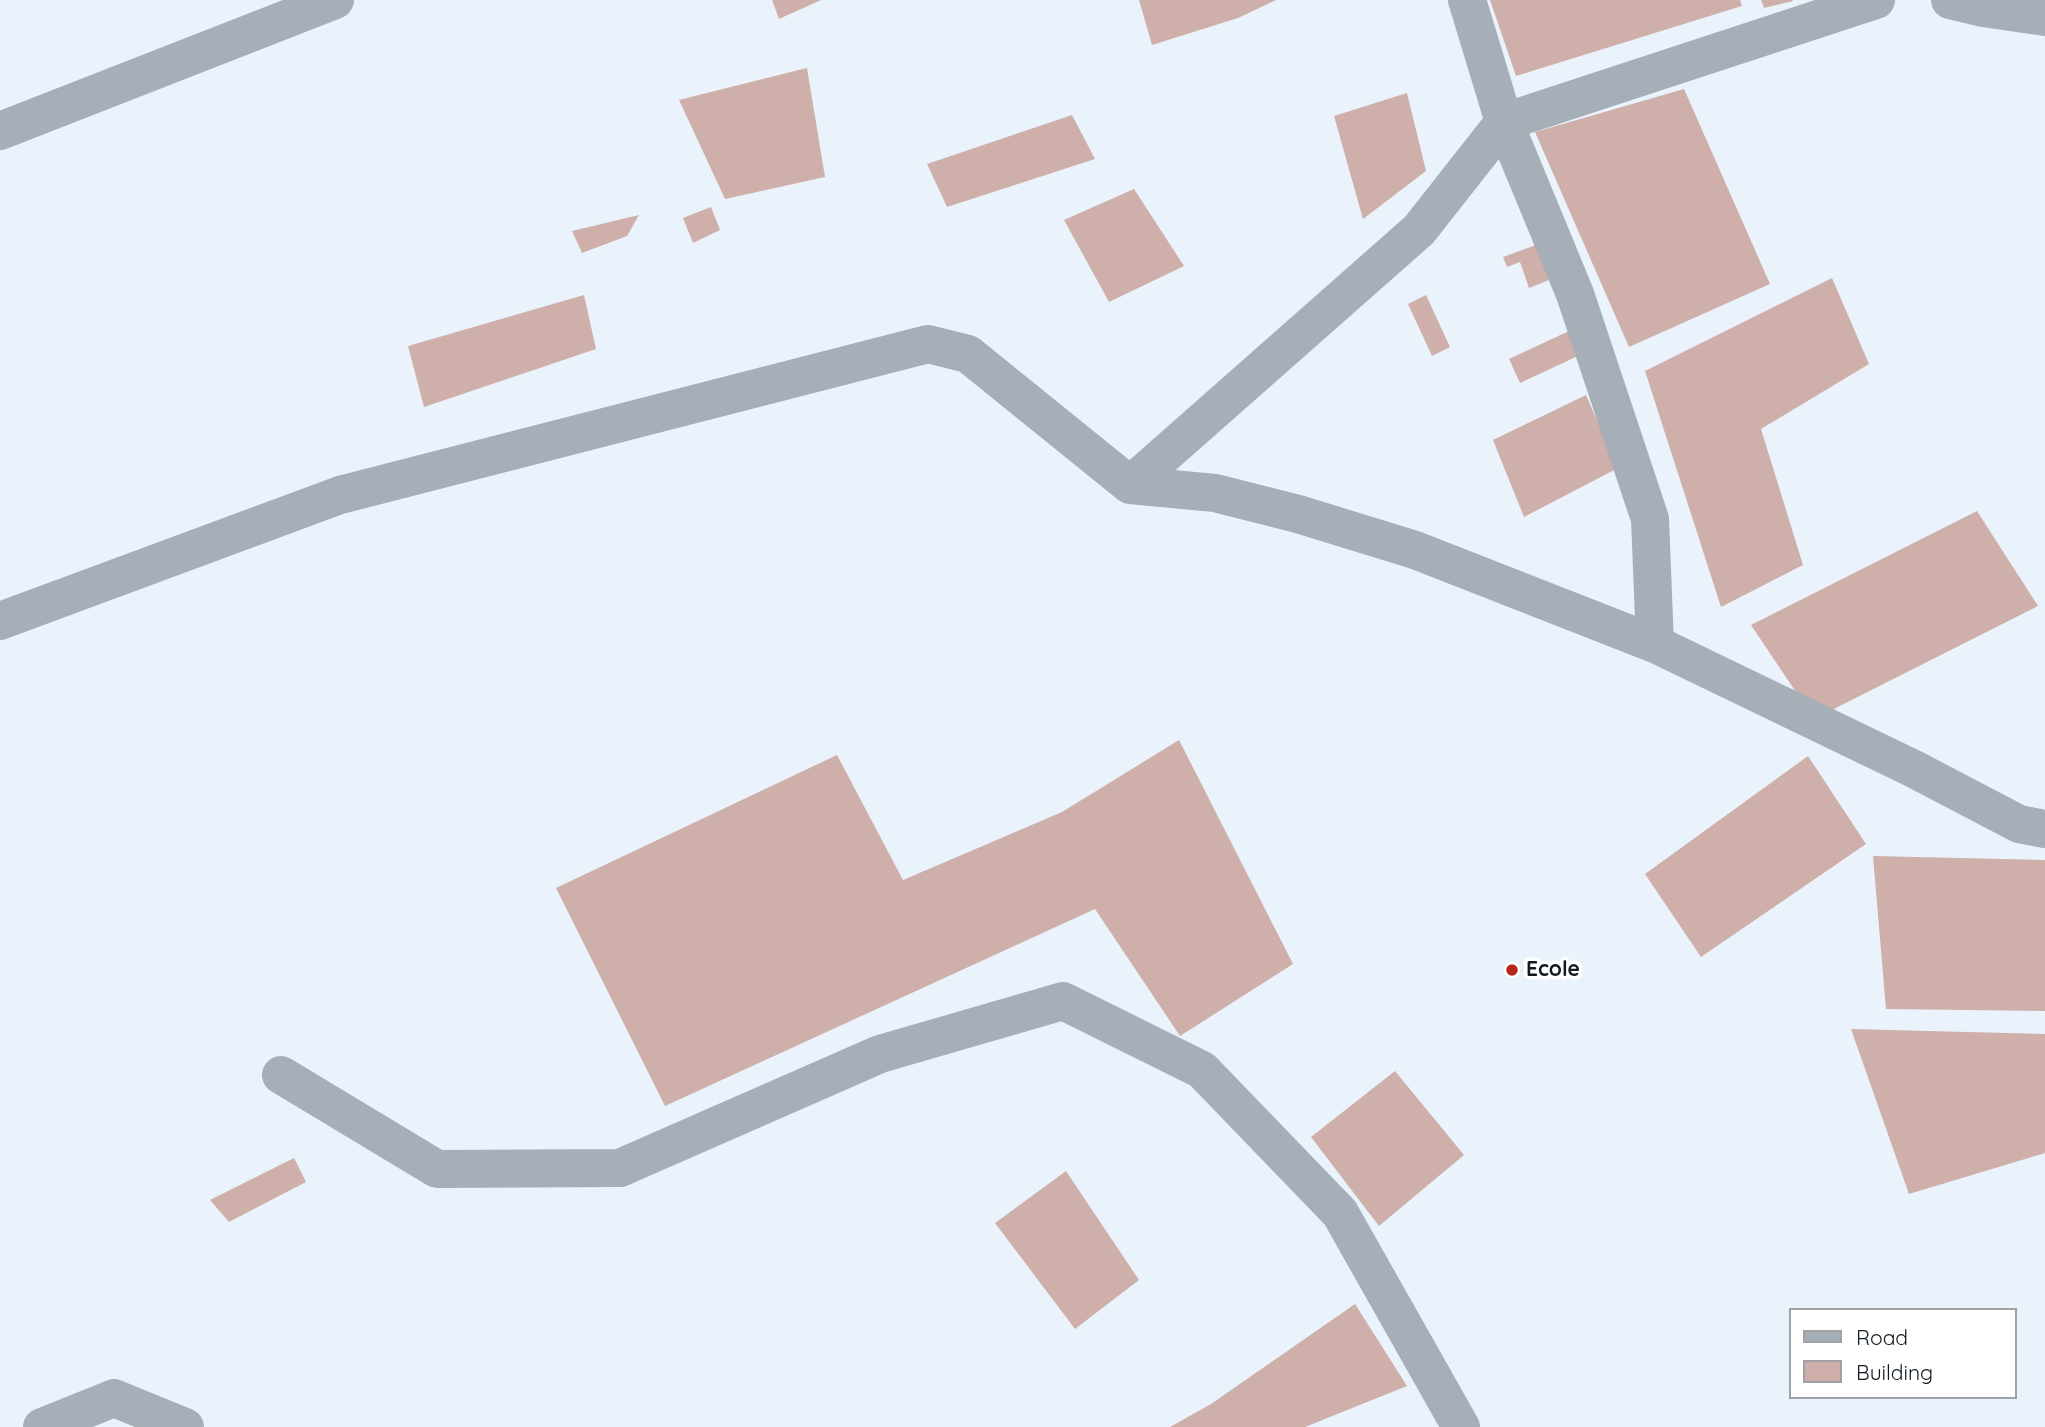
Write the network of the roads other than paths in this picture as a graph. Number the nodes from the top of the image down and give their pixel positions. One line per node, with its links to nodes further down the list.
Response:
1 (335, 0): 7 (street)
2 (1467, 0): 6 (street)
3 (1876, 0): 6 (street)
4 (1950, 0): 5 (street)
5 (2045, 17)
6 (1504, 122): 8 (street); 10 (street)
7 (0, 131)
8 (1130, 485): 9 (street); 10 (street)
9 (0, 621)
10 (1655, 644): 11 (street)
11 (2045, 829)
12 (281, 1075): 15 (street)
13 (43, 1427): 14 (street)
14 (185, 1427)
15 (1461, 1427)

